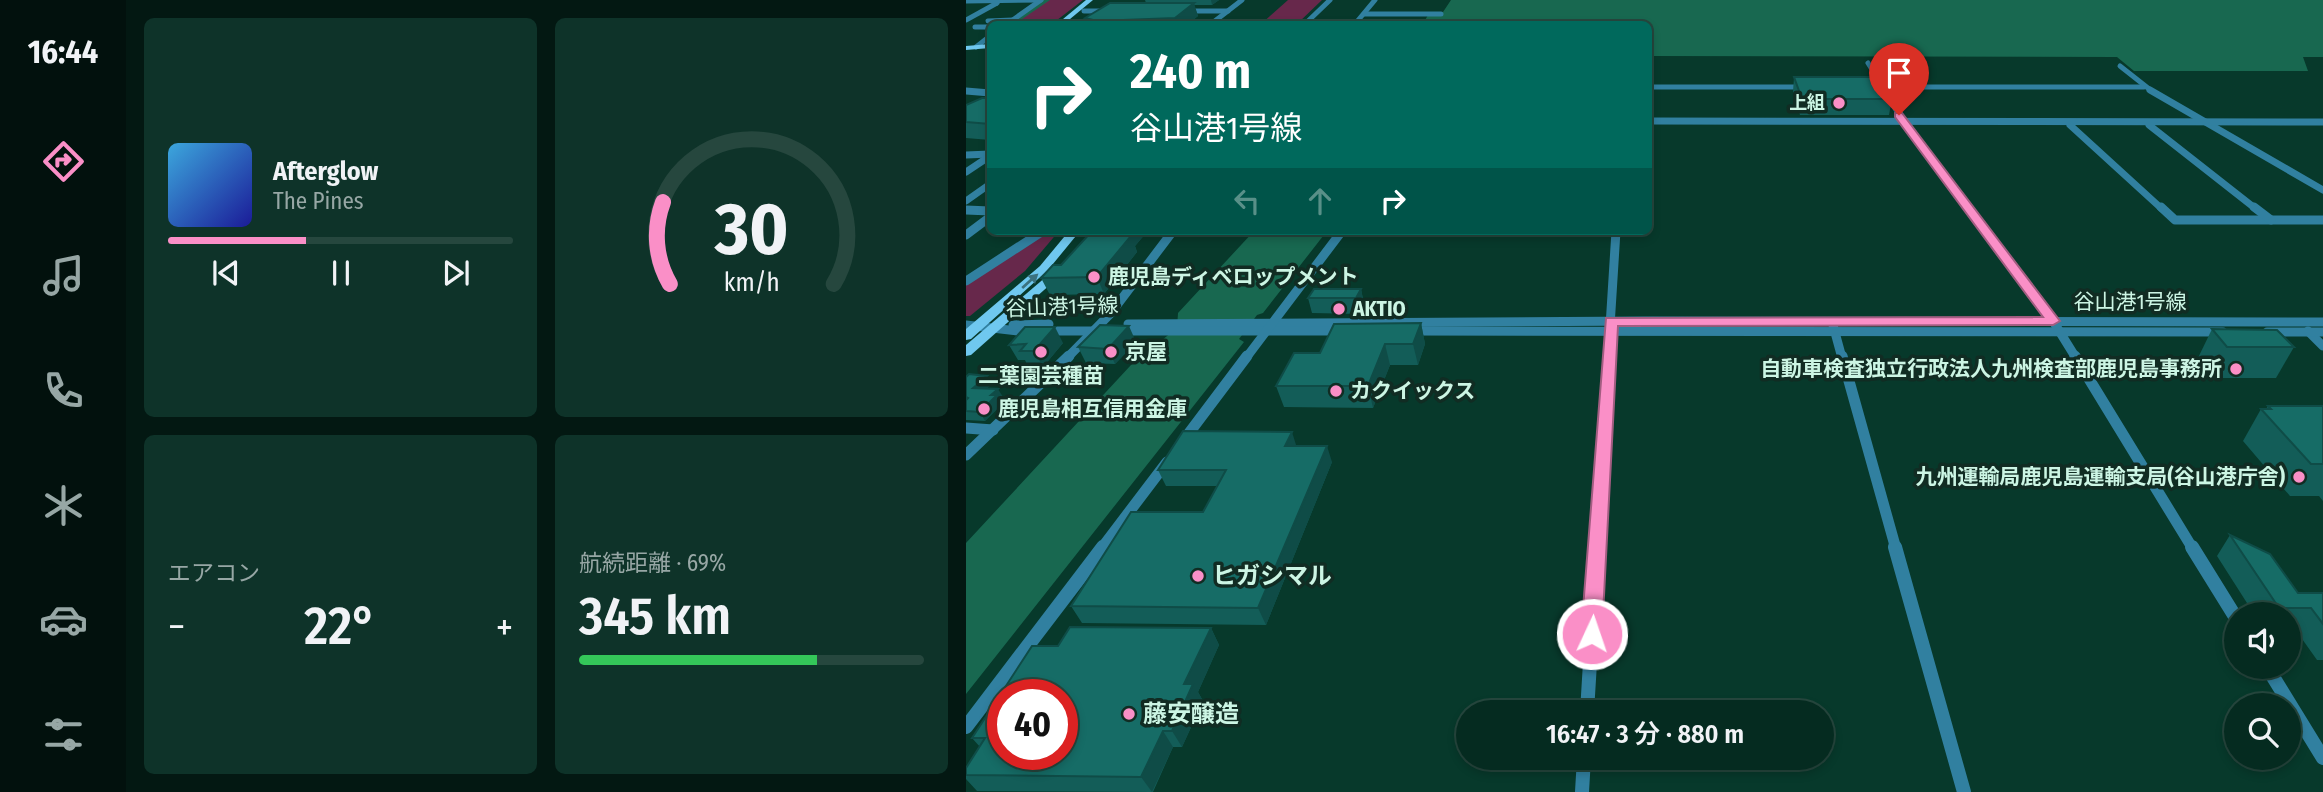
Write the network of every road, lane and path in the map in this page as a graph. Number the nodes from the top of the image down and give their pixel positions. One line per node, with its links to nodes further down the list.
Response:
1 (1001, 0): 2 (street); 9 (street); 16 (street)
2 (1041, 0): 17 (street)
3 (1090, 0): 19 (main road)
4 (1097, 0): 10 (main road)
5 (1242, 0): 13 (street)
6 (1329, 0): 22 (street)
7 (1375, 0): 14 (street)
8 (1382, 0): 14 (street)
9 (969, 2)
10 (1084, 11): 11 (street); 20 (main road)
11 (1111, 11)
12 (1178, 11): 13 (street)
13 (1228, 11): 21 (street)
14 (1368, 14): 15 (street); 23 (street); 24 (street)
15 (1441, 14)
16 (968, 18)
17 (1013, 20): 18 (street)
18 (1007, 21)
19 (1064, 21)
20 (1072, 21)
21 (1215, 21)
22 (1309, 21)
23 (1359, 21)
24 (1364, 21)
25 (987, 24): 26 (street)
26 (975, 27)
27 (987, 38): 28 (street)
28 (976, 47): 29 (main road); 31 (main road)
29 (987, 48)
30 (987, 48): 31 (main road)
31 (966, 49)
32 (1868, 63): 37 (street)
33 (2120, 66): 38 (street)
34 (1652, 87): 35 (street)
35 (1813, 87)
36 (1868, 87): 37 (street)
37 (1882, 87): 38 (street); 45 (street)
38 (2144, 87): 44 (street)
39 (966, 91): 40 (street)
40 (987, 93)
41 (987, 100): 42 (street)
42 (982, 103)
43 (1652, 123): 45 (street)
44 (2211, 123): 45 (street); 46 (street); 48 (street); 54 (street)
45 (1905, 124): 47 (street); 74 (street)
46 (2323, 124)
47 (2070, 125): 48 (street); 59 (street)
48 (2149, 125): 59 (street)
49 (966, 155): 50 (street)
50 (987, 155)
51 (987, 157): 52 (street)
52 (966, 172)
53 (987, 186): 55 (street)
54 (2323, 190)
55 (966, 201)
56 (966, 210): 57 (street)
57 (987, 211)
58 (987, 219): 61 (street)
59 (2272, 220): 60 (street)
60 (2323, 220)
61 (966, 235)
62 (1037, 235): 68 (street)
63 (1072, 235): 71 (main road, one-way to 63)
64 (1170, 235): 76 (street)
65 (1339, 235): 77 (street)
66 (1616, 235): 72 (street)
67 (1070, 260): 75 (main road)
68 (966, 281)
69 (2298, 322): 70 (street, 谷山港1号線); 74 (street, 谷山港1号線); 78 (street)
70 (2323, 322)
71 (972, 325): 75 (street, 谷山港1号線); 80 (main road)
72 (1611, 326): 73 (street, 谷山港1号線); 77 (street, 谷山港1号線); 88 (street)
73 (1833, 326): 74 (street, 谷山港1号線); 93 (street)
74 (2056, 326): 78 (street, 谷山港1号線); 86 (street)
75 (996, 327): 76 (street, 谷山港1号線); 82 (main road)
76 (1097, 328): 77 (street, 谷山港1号線); 84 (street)
77 (1269, 328): 89 (street)
78 (2309, 332): 79 (street, 谷山港1号線); 81 (street)
79 (2323, 332)
80 (966, 336)
81 (2323, 345)
82 (966, 352)
83 (966, 428): 84 (street)
84 (993, 430): 85 (street)
85 (966, 456)
86 (2226, 602)
87 (2274, 679): 90 (street)
88 (1588, 700)
89 (966, 727)
90 (2323, 758)
91 (1583, 770): 92 (street)
92 (1582, 792)
93 (1964, 792)

